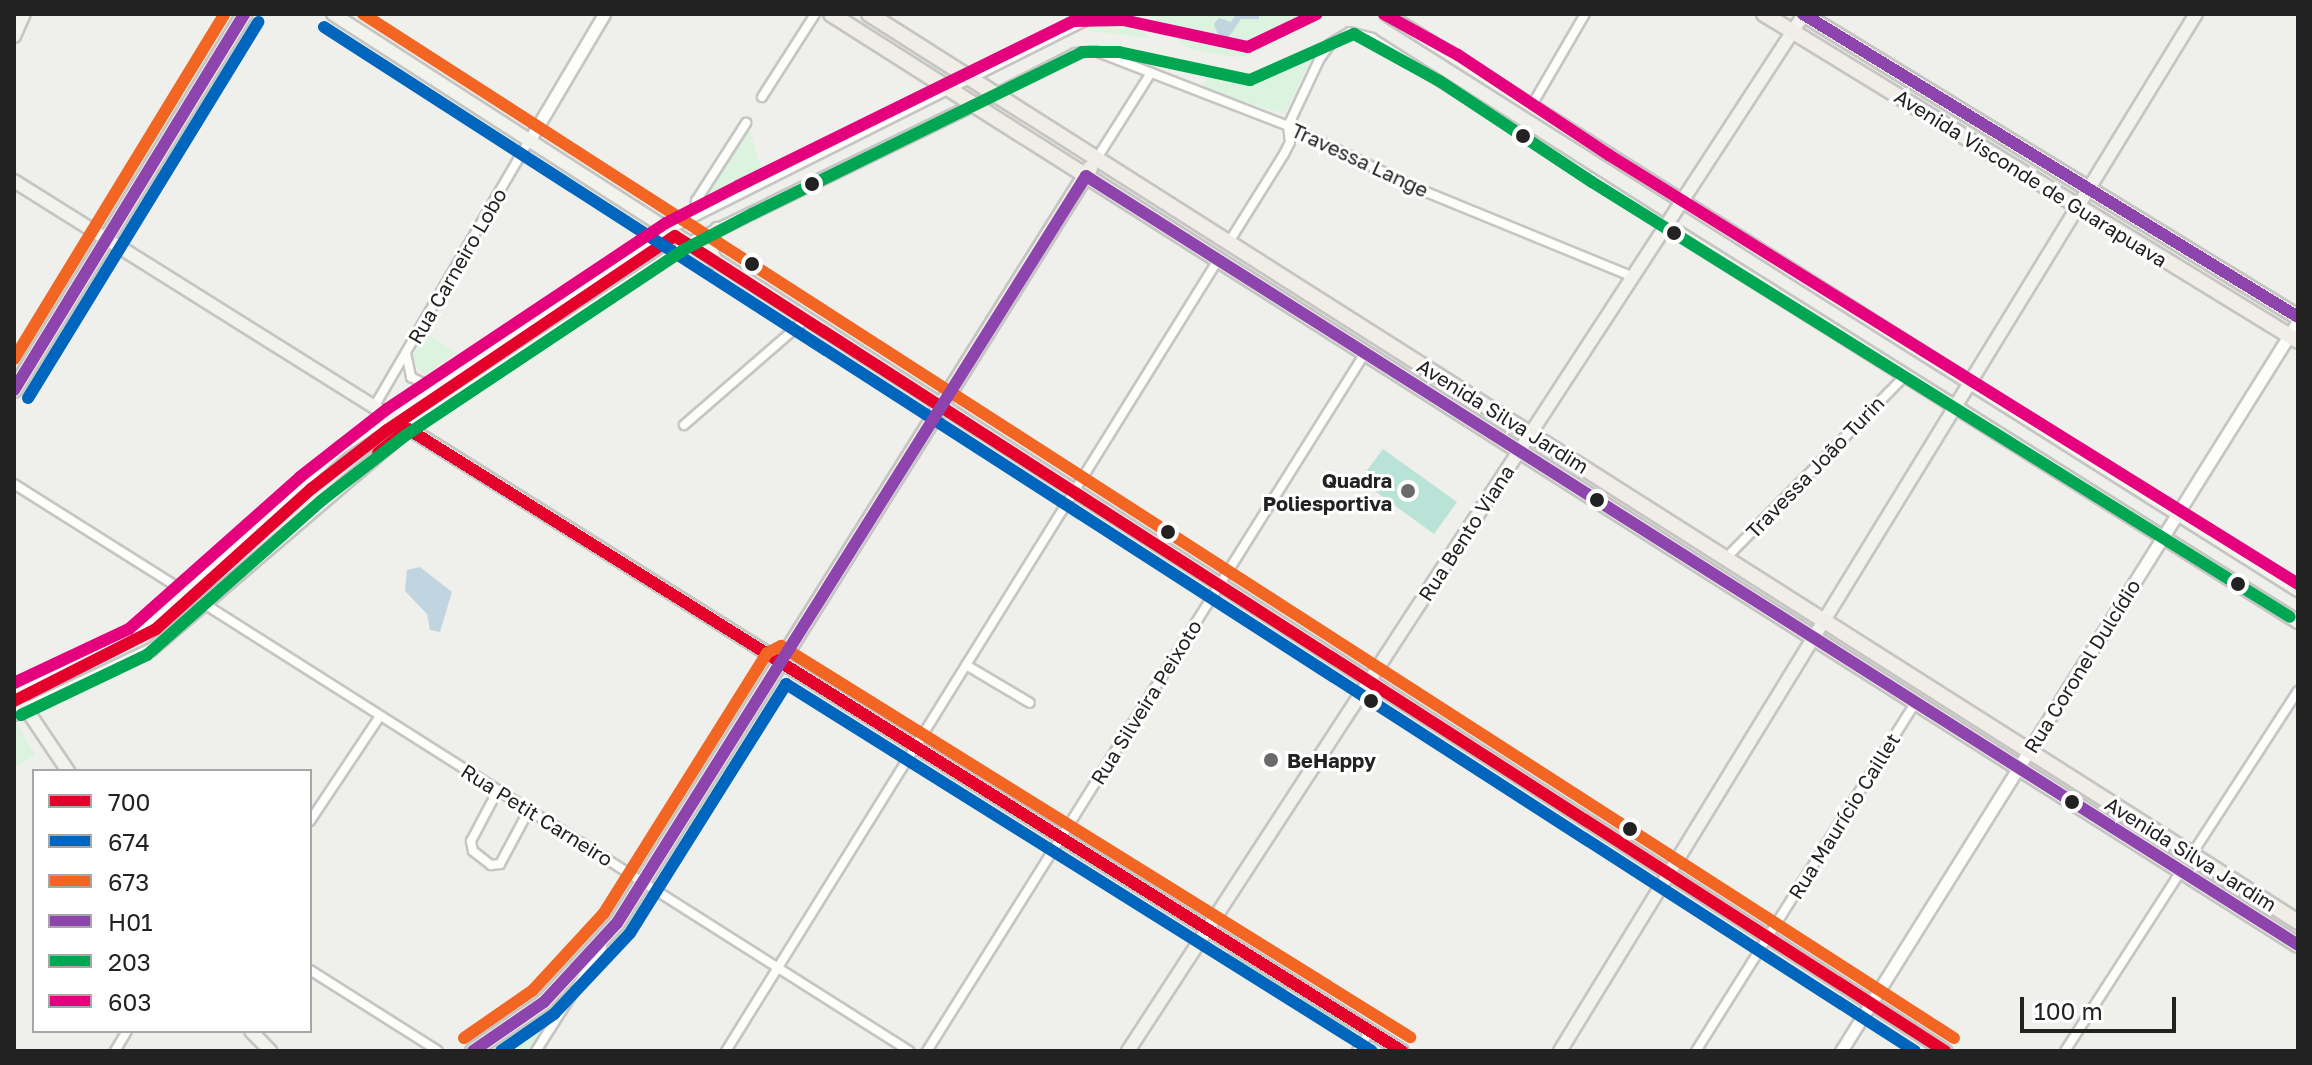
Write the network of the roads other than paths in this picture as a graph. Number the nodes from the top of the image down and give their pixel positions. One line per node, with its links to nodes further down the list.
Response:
1 (24, 14): 15 (main road)
2 (244, 14): 40 (main road)
3 (333, 14): 29 (main road)
4 (604, 14): 29 (street, Rua Carneiro Lobo)
5 (815, 14): 24 (street)
6 (831, 14): 18 (main road, Avenida Silva Jardim)
7 (869, 14): 16 (main road, Avenida Silva Jardim)
8 (1095, 14): 20 (street)
9 (1386, 14): 26 (main road)
10 (1585, 14): 26 (street)
11 (1764, 14): 14 (main road, Avenida Visconde de Guarapuava)
12 (1804, 14): 14 (main road, Rua Bento Viana); 17 (main road, Avenida Visconde de Guarapuava)
13 (2196, 14): 33 (main road)
14 (1793, 31): 23 (main road, Avenida Visconde de Guarapuava); 34 (main road, Rua Bento Viana)
15 (14, 36)
16 (912, 41): 18 (main road); 20 (main road, Avenida Silva Jardim)
17 (1883, 63): 23 (main road); 33 (main road, Avenida Visconde de Guarapuava)
18 (922, 71): 21 (main road, Avenida Silva Jardim)
19 (1151, 73): 22 (street, Travessa Lange); 28 (street, Travessa Lange); 30 (street)
20 (971, 78): 21 (street); 22 (main road, Avenida Silva Jardim)
21 (949, 89): 25 (main road, Avenida Silva Jardim); 36 (street)
22 (995, 94): 25 (street); 30 (main road, Avenida Silva Jardim)
23 (1898, 96): 35 (main road, Avenida Visconde de Guarapuava)
24 (762, 97)
25 (974, 105): 31 (main road, Avenida Silva Jardim); 39 (street)
26 (1532, 105): 34 (main road)
27 (746, 123): 36 (street)
28 (1288, 126): 37 (street); 41 (street); 47 (street, Travessa Lange)
29 (529, 141): 38 (main road); 53 (street, Rua Carneiro Lobo)
30 (1097, 158): 31 (main road); 41 (main road, Avenida Silva Jardim)
31 (1086, 176): 45 (main road, Avenida Silva Jardim); 62 (main road)
32 (14, 181): 40 (main road)
33 (2089, 189): 35 (main road); 42 (main road, Avenida Visconde de Guarapuava)
34 (1681, 203): 37 (main road, Rua Bento Viana); 58 (main road)
35 (2078, 206): 44 (main road, Avenida Visconde de Guarapuava); 58 (main road)
36 (695, 212): 38 (street)
37 (1666, 225): 47 (main road, Rua Bento Viana); 56 (main road)
38 (665, 229): 43 (main road); 59 (street)
39 (717, 229): 43 (street); 46 (main road)
40 (106, 239): 60 (main road); 61 (main road)
41 (1229, 242): 48 (main road, Avenida Silva Jardim)
42 (2177, 243): 44 (main road); 49 (main road, Avenida Visconde de Guarapuava)
43 (687, 244): 46 (main road); 66 (street)
44 (2151, 251): 52 (main road, Avenida Visconde de Guarapuava)
45 (1218, 260): 51 (main road, Avenida Silva Jardim); 70 (street)
46 (715, 262): 50 (main road)
47 (1633, 277): 67 (main road, Rua Bento Viana)
48 (1330, 307): 51 (main road); 57 (main road, Avenida Silva Jardim)
49 (2298, 319): 52 (street, Rua Coronel Dulcídio)
50 (805, 320): 62 (main road); 65 (street)
51 (1340, 337): 54 (main road, Avenida Silva Jardim)
52 (2294, 338): 72 (street, Rua Coronel Dulcídio)
53 (406, 351): 59 (street, Rua Carneiro Lobo); 61 (street, Rua Carneiro Lobo)
54 (1365, 353): 55 (main road, Avenida Silva Jardim); 76 (street, Rua Silveira Peixoto)
55 (1400, 375): 57 (main road); 68 (main road, Avenida Silva Jardim)
56 (1905, 376): 63 (main road); 75 (street, Travessa João Turin)
57 (1447, 381): 67 (main road, Avenida Silva Jardim)
58 (1969, 384): 63 (main road); 72 (main road)
59 (427, 385): 64 (street)
60 (14, 390)
61 (374, 407): 64 (main road)
62 (941, 407): 70 (main road); 83 (main road)
63 (1955, 407): 74 (main road); 80 (main road)
64 (386, 415): 66 (main road); 77 (street)
65 (684, 425)
66 (408, 429): 79 (street); 83 (main road)
67 (1530, 434): 68 (main road, Rua Bento Viana); 71 (main road, Avenida Silva Jardim)
68 (1519, 451): 73 (main road, Avenida Silva Jardim); 85 (main road, Rua Bento Viana)
69 (14, 484): 77 (street)
70 (1074, 492): 76 (main road); 84 (street)
71 (1641, 504): 73 (main road); 75 (main road, Avenida Silva Jardim)
72 (2178, 514): 74 (street, Rua Coronel Dulcídio); 78 (main road)
73 (1641, 528): 82 (main road, Avenida Silva Jardim)
74 (2163, 537): 81 (main road); 95 (street, Rua Coronel Dulcídio)
75 (1726, 558): 80 (main road, Avenida Silva Jardim)
76 (1220, 585): 85 (main road); 101 (street, Rua Silveira Peixoto)
77 (182, 590): 86 (street)
78 (2298, 590)
79 (206, 605): 91 (street); 93 (street, Rua Petit Carneiro)
80 (1824, 621): 82 (main road); 90 (main road, Avenida Silva Jardim)
81 (2298, 622)
82 (1814, 638): 89 (main road, Avenida Silva Jardim); 104 (main road)
83 (781, 662): 94 (main road); 105 (main road)
84 (966, 665): 88 (street); 94 (street)
85 (1369, 681): 104 (main road); 108 (main road, Rua Bento Viana)
86 (14, 689): 91 (main road)
87 (2298, 691): 102 (street)
88 (1030, 703)
89 (1915, 703): 92 (main road, Avenida Silva Jardim); 109 (street, Rua Maurício Caillet)
90 (1966, 711): 92 (main road); 95 (main road, Avenida Silva Jardim)
91 (20, 712): 97 (main road)
92 (1934, 714): 96 (main road, Avenida Silva Jardim)
93 (380, 716): 98 (street, Rua Petit Carneiro); 100 (street)
94 (915, 746): 101 (main road); 111 (street)
95 (2029, 751): 96 (street, Rua Coronel Dulcídio); 102 (main road, Avenida Silva Jardim)
96 (2018, 768): 103 (main road, Avenida Silva Jardim); 113 (street, Rua Coronel Dulcídio)
97 (66, 769)
98 (498, 790): 99 (street, Rua Petit Carneiro); 99 (street)
99 (529, 810): 105 (street, Rua Petit Carneiro)
100 (312, 818)
101 (1061, 837): 108 (main road); 124 (street, Rua Silveira Peixoto)
102 (2192, 854): 106 (main road, Avenida Silva Jardim)
103 (2181, 871): 110 (main road, Avenida Silva Jardim); 132 (street)
104 (1669, 874): 109 (main road); 128 (main road)
105 (642, 882): 107 (main road); 111 (street, Rua Petit Carneiro)
106 (2298, 922)
107 (617, 923): 120 (main road); 121 (street)
108 (1208, 929): 114 (main road); 125 (main road, Rua Bento Viana)
109 (1768, 937): 113 (main road); 129 (street, Rua Maurício Caillet)
110 (2298, 945)
111 (778, 968): 122 (street); 123 (street, Rua Petit Carneiro)
112 (312, 971): 119 (street)
113 (1871, 1003): 130 (street, Rua Coronel Dulcídio); 131 (main road)
114 (1370, 1031): 126 (street); 127 (main road)
115 (126, 1033): 117 (street)
116 (253, 1033): 118 (main road)
117 (115, 1051)
118 (270, 1051)
119 (438, 1051)
120 (473, 1051)
121 (536, 1051)
122 (726, 1051)
123 (909, 1051)
124 (927, 1051)
125 (1128, 1051)
126 (1357, 1051)
127 (1402, 1051)
128 (1560, 1051)
129 (1696, 1051)
130 (1841, 1051)
131 (1945, 1051)
132 (2065, 1051)

